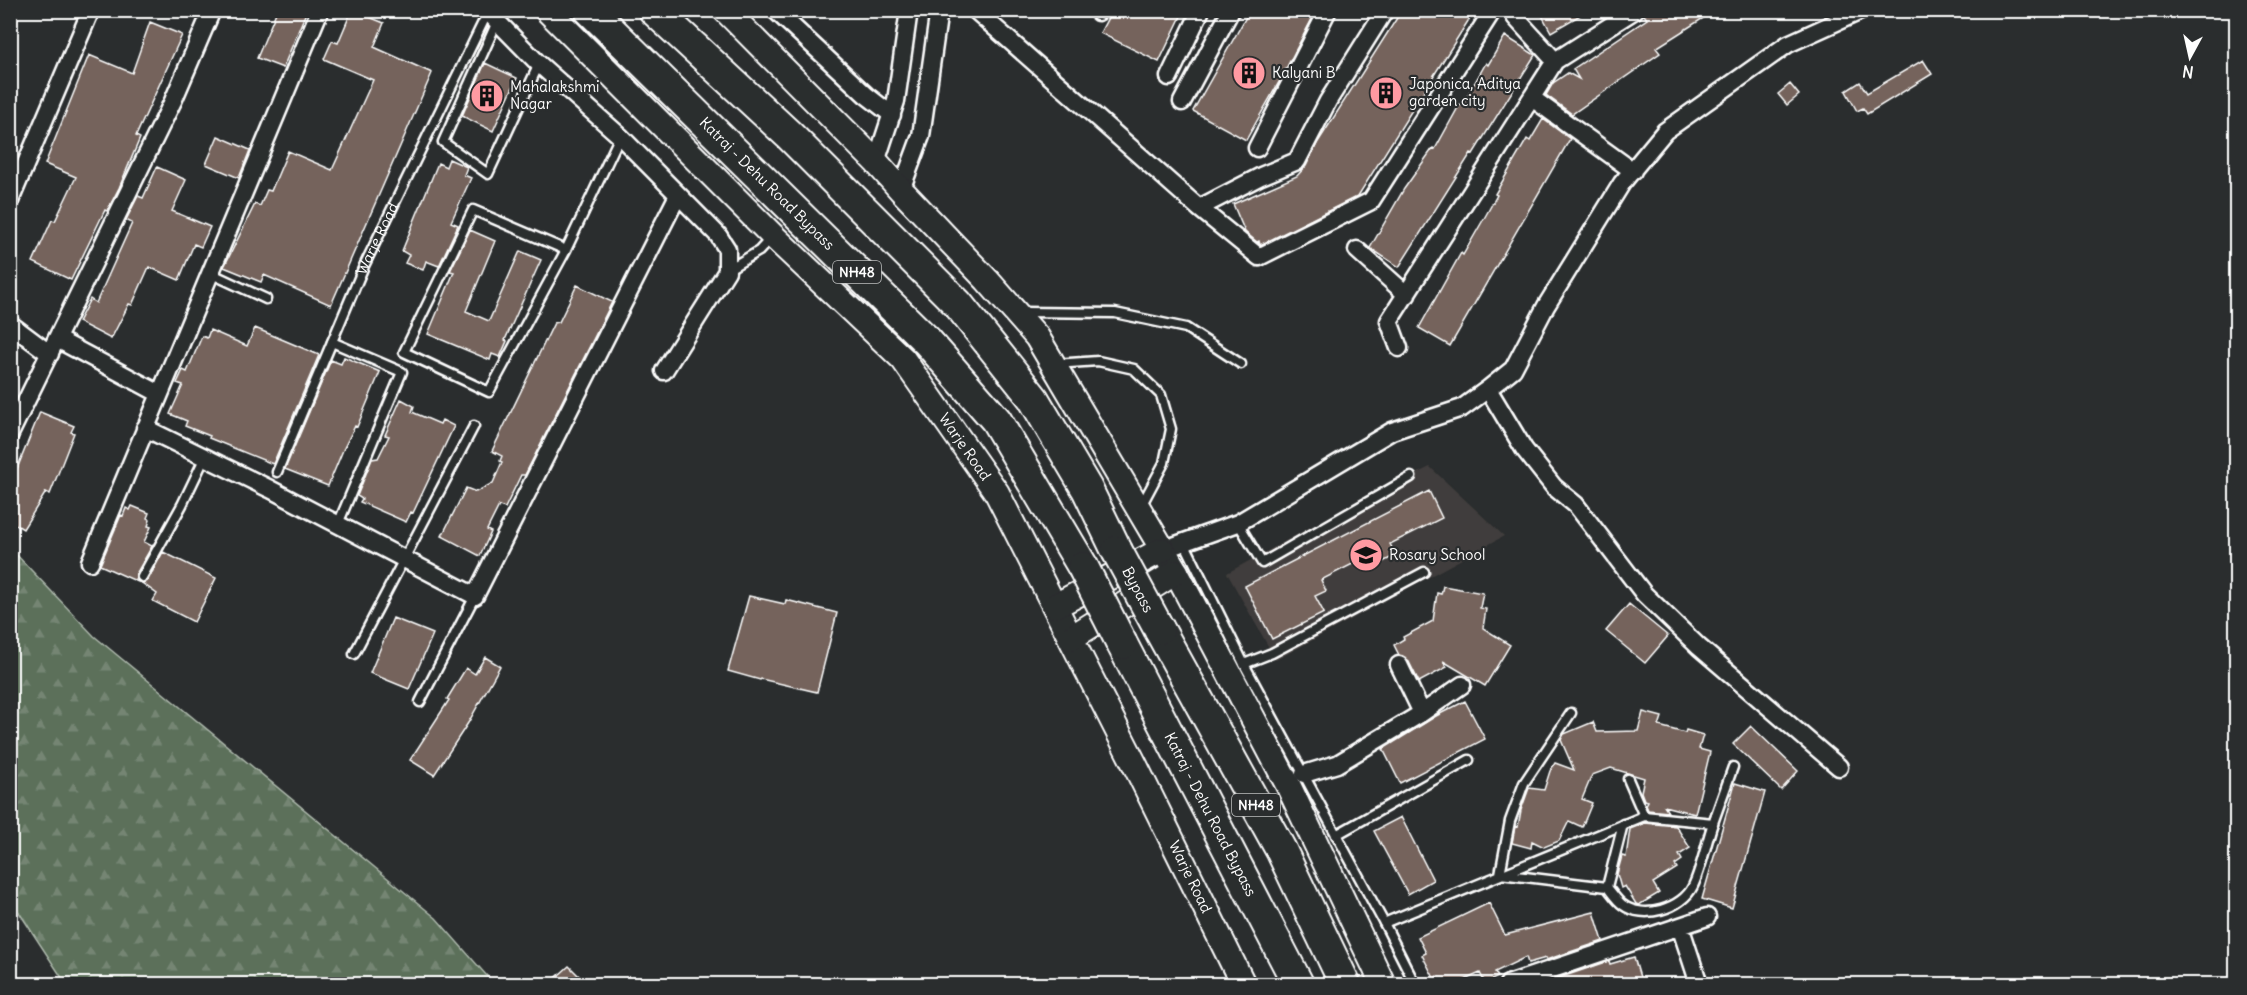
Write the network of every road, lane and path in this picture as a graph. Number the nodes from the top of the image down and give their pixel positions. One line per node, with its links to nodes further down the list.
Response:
1 (91, 10): 33 (street)
2 (212, 10): 45 (street)
3 (320, 10): 39 (street)
4 (547, 10): 35 (street, Warje Road)
5 (590, 10): 92 (highway, Katraj - Dehu Road Bypass / NH48, bridge)
6 (654, 10): 93 (highway, Bypass / NH48, bridge)
7 (725, 10): 29 (street)
8 (775, 10): 26 (street)
9 (909, 10): 26 (street)
10 (939, 10): 31 (street)
11 (975, 10): 34 (street)
12 (1201, 10): 23 (street)
13 (1231, 10): 25 (street)
14 (1328, 10): 28 (street)
15 (1385, 10): 34 (street)
16 (1493, 10): 34 (street)
17 (1635, 10): 21 (street)
18 (1863, 10): 30 (street)
19 (490, 14): 22 (street); 22 (lane); 44 (lane, Warje Road)
20 (1515, 17): 21 (street)
21 (1555, 61): 24 (street)
22 (539, 64): 27 (street)
23 (1169, 77)
24 (1532, 98): 30 (street); 40 (street)
25 (1182, 102)
26 (892, 115): 29 (street)
27 (620, 136): 32 (street); 36 (lane)
28 (1257, 148)
29 (876, 162): 31 (street)
30 (1633, 171): 50 (street)
31 (901, 190): 42 (street)
32 (678, 195): 38 (street); 67 (street)
33 (10, 201)
34 (1199, 208)
35 (773, 236): 38 (lane); 68 (street, Warje Road)
36 (566, 250): 36 (lane)
37 (1357, 250): 40 (street)
38 (727, 271): 49 (street)
39 (210, 273): 41 (lane); 51 (street)
40 (1407, 295): 46 (street)
41 (266, 299)
42 (1015, 312): 47 (street); 48 (lane)
43 (10, 324): 45 (street)
44 (332, 342): 56 (lane, Warje Road); 60 (lane)
45 (53, 346): 51 (street); 54 (street)
46 (1399, 348)
47 (1053, 364): 58 (street); 58 (lane)
48 (1241, 364)
49 (664, 371)
50 (1488, 389): 59 (street); 79 (street)
51 (160, 394): 53 (street)
52 (474, 426): 62 (lane)
53 (145, 428): 55 (street); 63 (street)
54 (10, 434)
55 (205, 457): 60 (street); 66 (lane)
56 (277, 472)
57 (1411, 477): 59 (lane)
58 (1138, 512): 61 (street)
59 (1238, 522): 61 (street)
60 (338, 524): 62 (street)
61 (1173, 546): 64 (street); 68 (street); 71 (lane)
62 (404, 560): 67 (street); 70 (lane)
63 (90, 562)
64 (1176, 572): 69 (street); 94 (street)
65 (1424, 572): 71 (lane)
66 (142, 577)
67 (475, 596): 74 (lane)
68 (1055, 606): 69 (street, Warje Road)
69 (1071, 638): 91 (street, Warje Road)
70 (354, 654)
71 (1244, 664): 80 (lane)
72 (1399, 665): 75 (street)
73 (1462, 685): 75 (street)
74 (420, 702)
75 (1422, 713): 80 (street)
76 (1571, 713): 86 (lane)
77 (1469, 760): 85 (lane)
78 (1733, 767): 83 (lane)
79 (1839, 767)
80 (1304, 774): 85 (lane)
81 (1628, 779): 82 (lane)
82 (1644, 816): 83 (lane); 84 (lane)
83 (1713, 823): 87 (lane)
84 (1623, 824): 86 (lane); 87 (lane)
85 (1336, 835): 89 (lane)
86 (1500, 874): 87 (lane); 89 (lane)
87 (1607, 887)
88 (1707, 917): 90 (street)
89 (1384, 923): 95 (lane)
90 (1680, 926): 96 (street); 97 (street)
91 (1243, 984)
92 (1298, 984)
93 (1345, 984)
94 (1383, 984)
95 (1415, 984)
96 (1508, 984)
97 (1699, 984)

